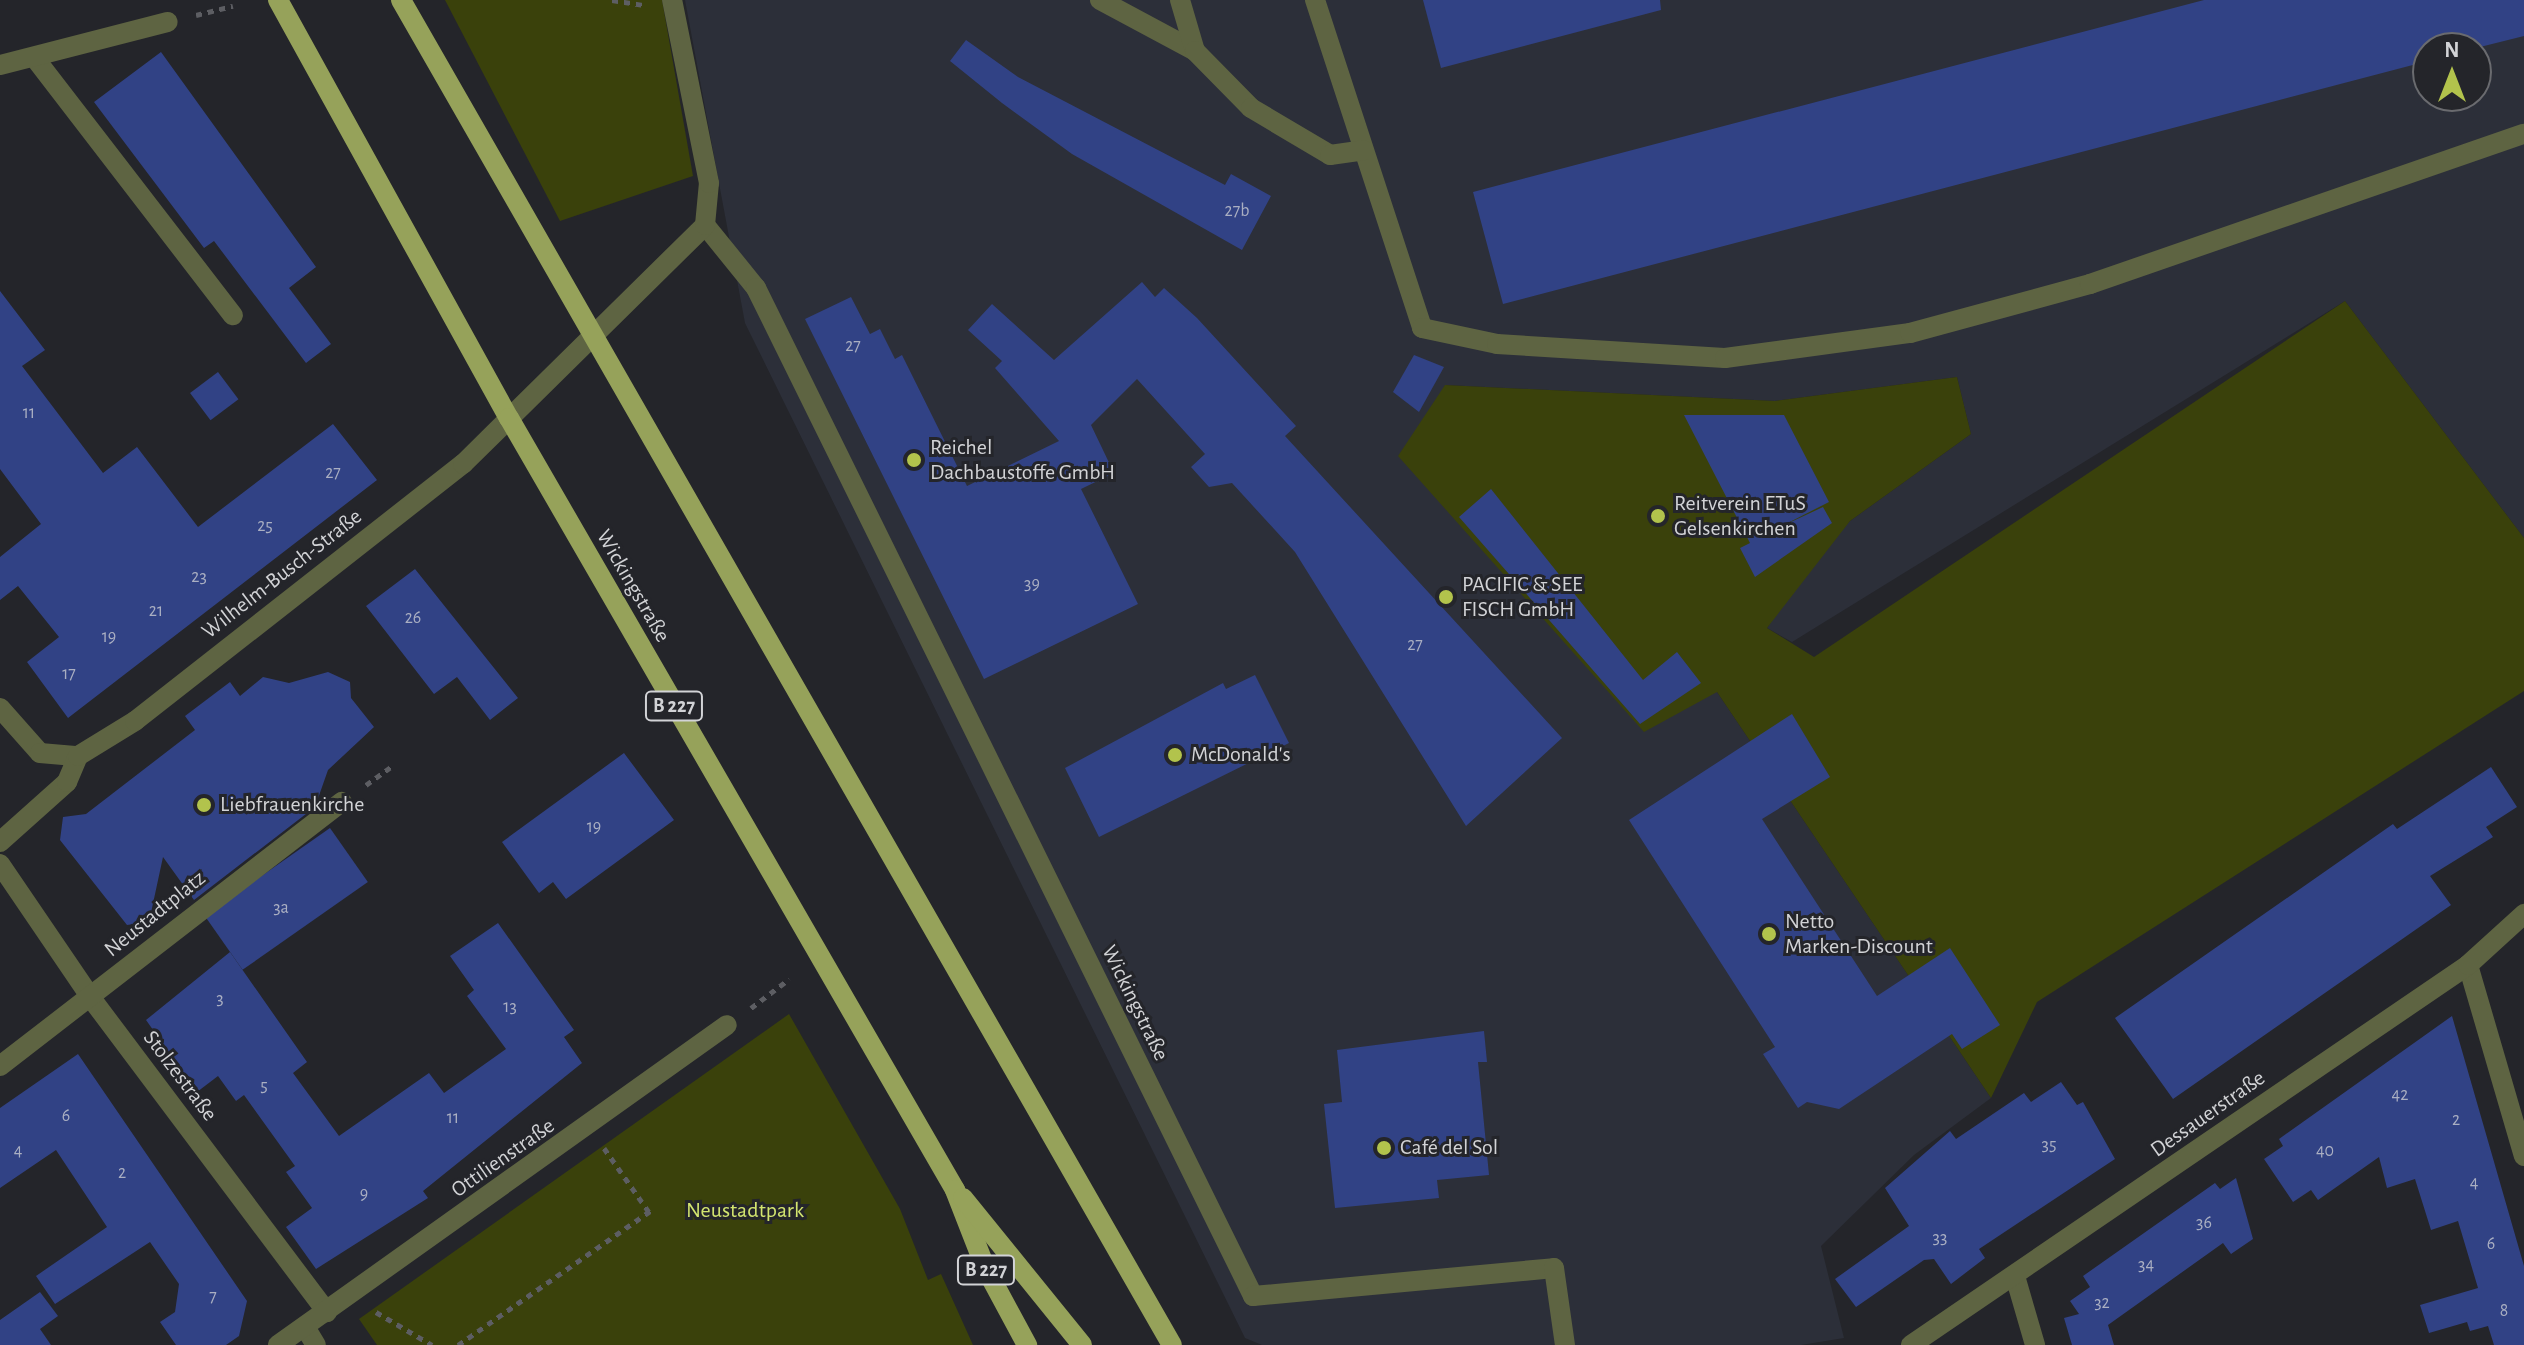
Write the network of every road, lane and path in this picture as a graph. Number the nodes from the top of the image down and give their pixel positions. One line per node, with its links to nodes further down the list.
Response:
1 (278, 0): 17 (main road, Wickingstraße / B 227)
2 (401, 0): 16 (main road)
3 (672, 0): 14 (street)
4 (1100, 0): 9 (street)
5 (1180, 0): 9 (street)
6 (1315, 0): 13 (street)
7 (233, 6): 8 (path)
8 (168, 22): 10 (street)
9 (1195, 51): 13 (street)
10 (34, 57): 11 (street); 15 (street)
11 (0, 65)
12 (2524, 134): 13 (street)
13 (1364, 150)
14 (705, 225): 16 (street); 42 (street, Wickingstraße)
15 (233, 315)
16 (590, 335): 17 (street, Wilhelm-Busch-Straße); 41 (main road)
17 (509, 418): 19 (street, Wilhelm-Busch-Straße); 31 (main road, Wickingstraße / B 227)
18 (0, 708): 19 (street)
19 (78, 756): 21 (street, Wilhelm-Busch-Straße)
20 (342, 802): 26 (street, Neustadtplatz)
21 (0, 842)
22 (0, 864): 26 (street, Stolzestraße)
23 (2524, 914): 24 (street, Dessauerstraße)
24 (2468, 965): 30 (street); 32 (street, Dessauerstraße)
25 (789, 979): 27 (path)
26 (91, 998): 28 (street, Neustadtplatz); 33 (street, Stolzestraße)
27 (727, 1025): 29 (street, Ottilienstraße)
28 (0, 1066)
29 (589, 1127): 33 (street, Ottilienstraße); 38 (path)
30 (2524, 1156)
31 (955, 1190): 39 (main road, Wickingstraße / B 227); 40 (main road, Wickingstraße)
32 (2015, 1276): 43 (street, Dessauerstraße); 44 (street)
33 (327, 1312): 34 (street, Ottilienstraße); 37 (path)
34 (305, 1327): 35 (street, Ottilienstraße); 36 (street)
35 (278, 1345)
36 (316, 1345)
37 (432, 1345)
38 (458, 1345)
39 (1027, 1345)
40 (1082, 1345)
41 (1172, 1345)
42 (1565, 1345)
43 (1911, 1345)
44 (2035, 1345)

